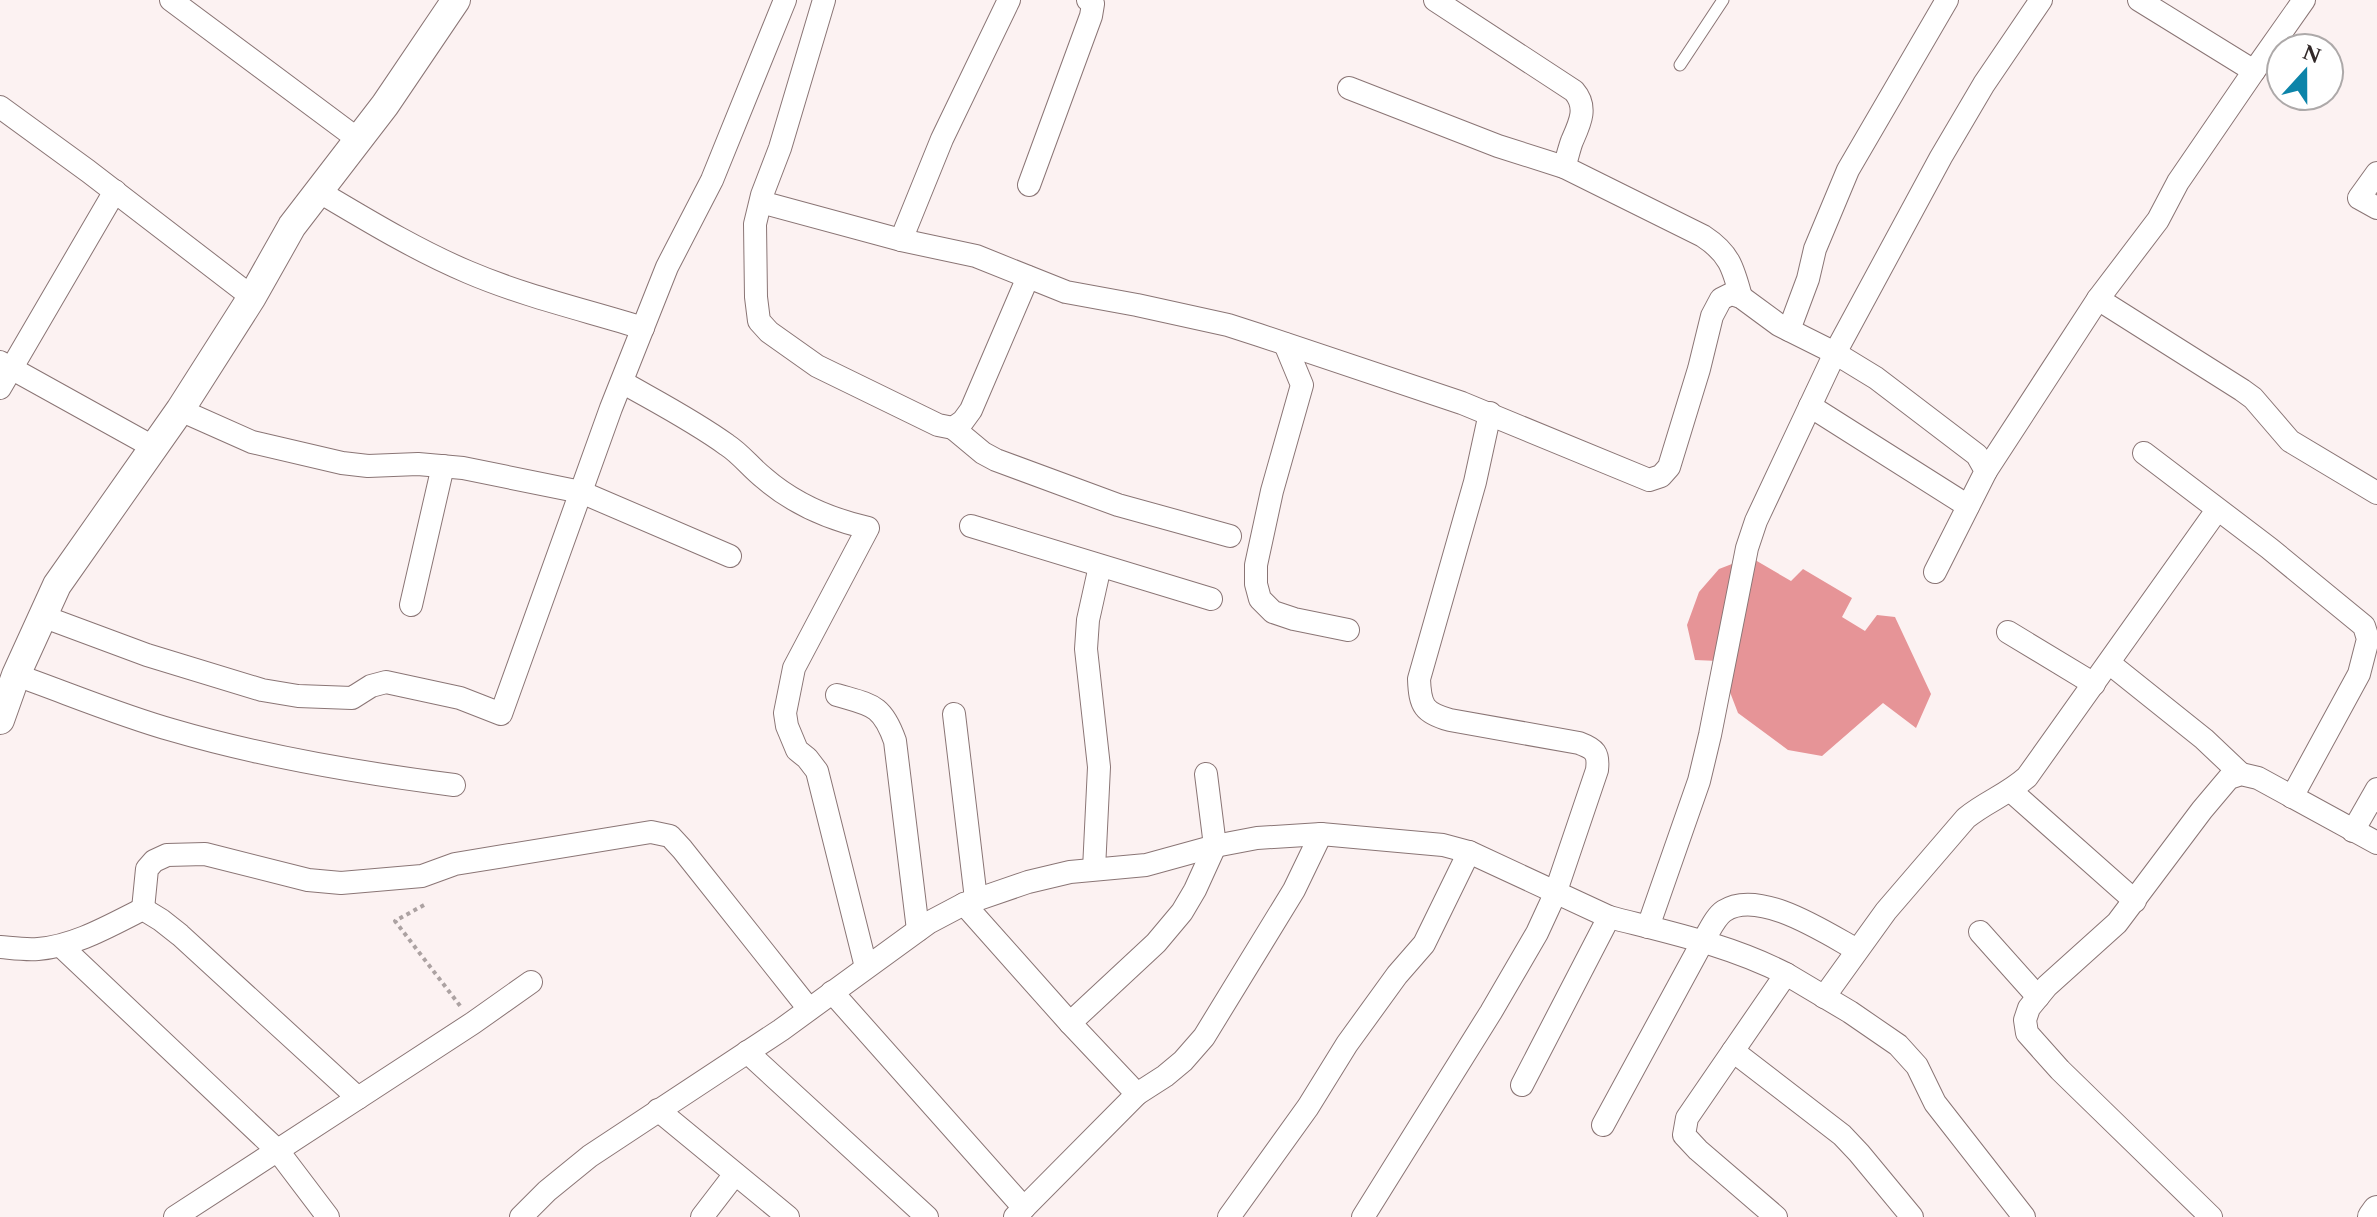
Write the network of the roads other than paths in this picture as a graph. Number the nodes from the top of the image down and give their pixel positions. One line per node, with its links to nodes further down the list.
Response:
1 (171, 0): 17 (street)
2 (456, 0): 17 (street)
3 (785, 0): 30 (street)
4 (824, 0): 23 (street)
5 (1009, 0): 25 (street)
6 (1088, 0): 20 (street)
7 (1435, 0): 18 (street)
8 (1723, 0): 13 (lane)
9 (1947, 0): 31 (street)
10 (2041, 0): 33 (street)
11 (2139, 0): 14 (street)
12 (2304, 0): 14 (street)
13 (1680, 65)
14 (2254, 71): 29 (street)
15 (1349, 88): 18 (street)
16 (0, 107): 21 (street)
17 (359, 140): 22 (street)
18 (1564, 167): 28 (street)
19 (2377, 173): 24 (street)
20 (1029, 185)
21 (115, 191): 27 (street); 34 (street)
22 (318, 191): 27 (street); 30 (street)
23 (761, 202): 25 (street); 39 (street)
24 (2377, 208)
25 (901, 240): 26 (street)
26 (1028, 277): 32 (street); 39 (street)
27 (252, 297): 37 (street)
28 (1741, 297): 31 (street); 38 (street)
29 (2098, 299): 43 (street); 45 (street)
30 (643, 328): 35 (street)
31 (1789, 330): 33 (street)
32 (1285, 344): 38 (street); 56 (street)
33 (1835, 353): 36 (street); 43 (street)
34 (4, 372): 40 (street)
35 (622, 382): 44 (street); 88 (street)
36 (1810, 406): 46 (street); 81 (street)
37 (180, 410): 40 (street); 42 (street)
38 (1490, 413): 76 (street)
39 (953, 428): 49 (street)
40 (155, 448): 55 (street)
41 (2144, 453): 47 (street)
42 (443, 466): 44 (street); 54 (street)
43 (1986, 471): 46 (street)
44 (581, 492): 50 (street); 55 (street)
45 (2377, 493)
46 (1968, 506): 52 (street)
47 (2217, 510): 58 (street); 69 (street)
48 (971, 526): 51 (street)
49 (1230, 536)
50 (730, 556)
51 (1100, 566): 53 (street); 75 (street)
52 (1935, 572)
53 (1211, 599)
54 (411, 605)
55 (42, 616): 59 (street)
56 (1348, 630)
57 (2008, 632): 60 (street)
58 (2109, 663): 60 (street); 65 (street)
59 (16, 675): 63 (street); 66 (street)
60 (2094, 684): 68 (street)
61 (837, 695): 82 (street)
62 (954, 714): 77 (street)
63 (0, 720)
64 (1206, 774): 73 (street)
65 (2241, 774): 69 (street); 78 (street)
66 (454, 785)
67 (2377, 789): 70 (street)
68 (2011, 791): 78 (street); 87 (street)
69 (2292, 797): 70 (street)
70 (2353, 831): 72 (street)
71 (1321, 834): 73 (street); 74 (street); 99 (street)
72 (2377, 843)
73 (1215, 846): 75 (street); 95 (street)
74 (1469, 852): 76 (street); 114 (street)
75 (1094, 869): 77 (street)
76 (1555, 894): 80 (street); 115 (street)
77 (970, 901): 82 (street); 95 (street)
78 (2135, 901): 93 (street)
79 (143, 909): 85 (street); 94 (street); 100 (street)
80 (1609, 917): 81 (street); 98 (street)
81 (1648, 927): 84 (street)
82 (918, 930): 88 (street)
83 (1980, 932): 93 (street)
84 (1703, 941): 87 (street); 89 (street); 102 (street)
85 (61, 946): 86 (street); 103 (street)
86 (0, 947)
87 (1857, 950): 92 (street)
88 (866, 967): 91 (street)
89 (1786, 974): 92 (street); 96 (street)
90 (531, 982): 100 (street)
91 (832, 992): 94 (street); 106 (street)
92 (1824, 997): 117 (street)
93 (2038, 997): 118 (street)
94 (809, 1009): 97 (street)
95 (1070, 1023): 99 (street)
96 (1733, 1051): 107 (street); 116 (street)
97 (747, 1052): 101 (street); 113 (street)
98 (1522, 1085)
99 (1137, 1094): 106 (street)
100 (358, 1098): 103 (street)
101 (658, 1110): 104 (street); 110 (street)
102 (1603, 1125)
103 (278, 1151): 108 (street); 109 (street)
104 (735, 1174): 111 (street); 112 (street)
105 (2377, 1210): 119 (street)
106 (1020, 1212)
107 (1774, 1216)
108 (175, 1217)
109 (328, 1217)
110 (521, 1217)
111 (702, 1217)
112 (788, 1217)
113 (927, 1217)
114 (1229, 1217)
115 (1363, 1217)
116 (1912, 1217)
117 (2024, 1217)
118 (2211, 1217)
119 (2372, 1217)

